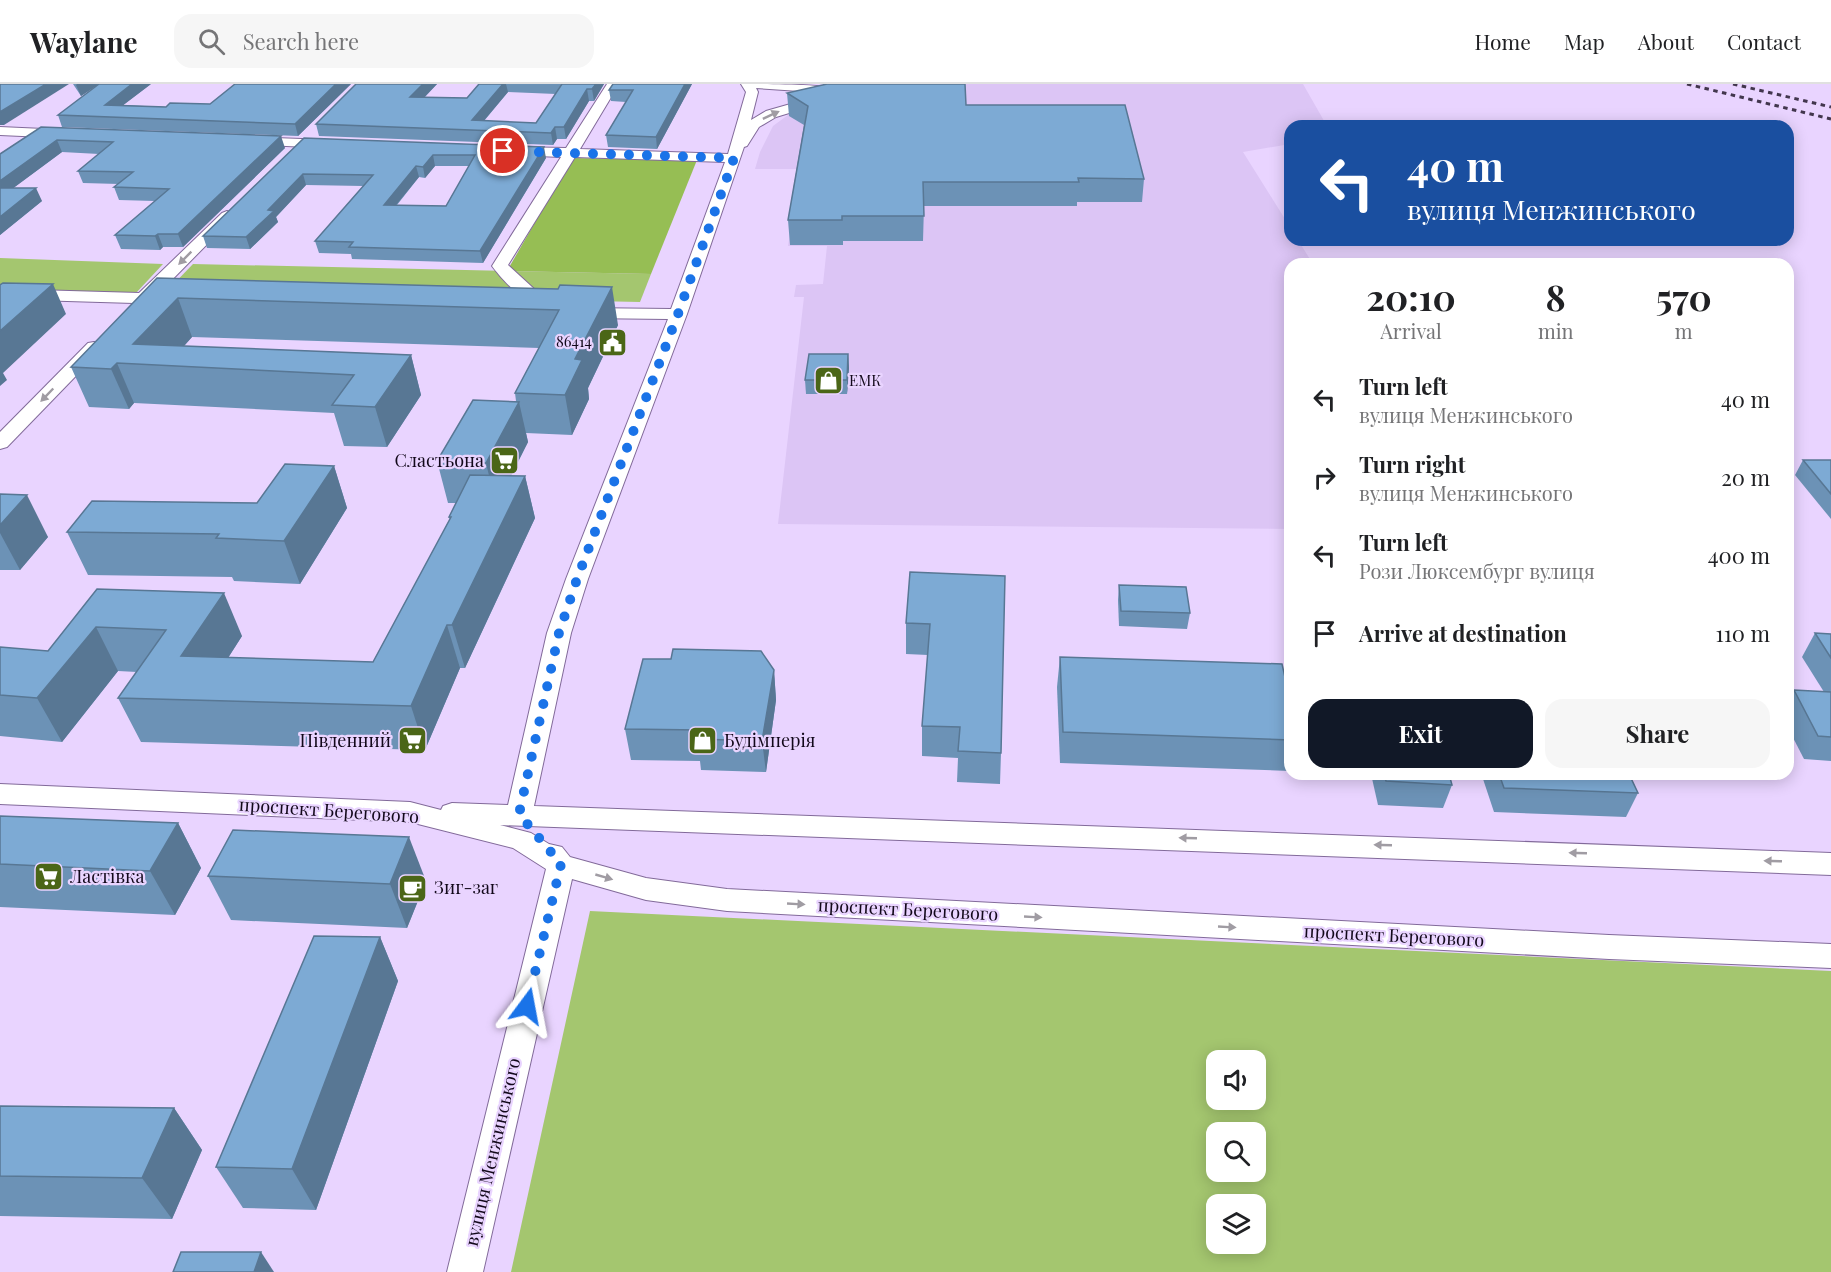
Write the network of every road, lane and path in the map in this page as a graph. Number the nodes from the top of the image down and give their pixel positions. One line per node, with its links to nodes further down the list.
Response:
1 (613, 84): 15 (street)
2 (750, 84): 4 (street); 16 (street)
3 (872, 84): 4 (street)
4 (856, 90): 16 (street, one-way to 4)
5 (62, 119): 8 (street)
6 (318, 126): 11 (street)
7 (0, 131): 8 (street)
8 (42, 133): 9 (street); 12 (street)
9 (77, 134)
10 (231, 140): 11 (street)
11 (301, 143): 13 (street); 17 (street)
12 (25, 145)
13 (348, 145)
14 (500, 151): 15 (street)
15 (571, 154): 16 (street); 23 (street)
16 (734, 158): 25 (street)
17 (285, 159)
18 (235, 208): 20 (street, one-way to 20)
19 (0, 294): 20 (street)
20 (144, 298): 21 (street); 24 (street)
21 (189, 300)
22 (529, 311): 23 (street)
23 (552, 312): 25 (street)
24 (128, 314)
25 (678, 314): 30 (street)
26 (104, 338): 27 (street, one-way to 27)
27 (0, 443)
28 (0, 794): 29 (street, проспект Берегового)
29 (410, 812): 30 (street); 31 (street, проспект Берегового)
30 (519, 814): 31 (street); 32 (street, one-way to 30)
31 (561, 864): 33 (street, проспект Берегового, one-way to 33); 34 (street, вулиця Менжинського)
32 (1831, 864)
33 (1831, 956)
34 (465, 1272)

